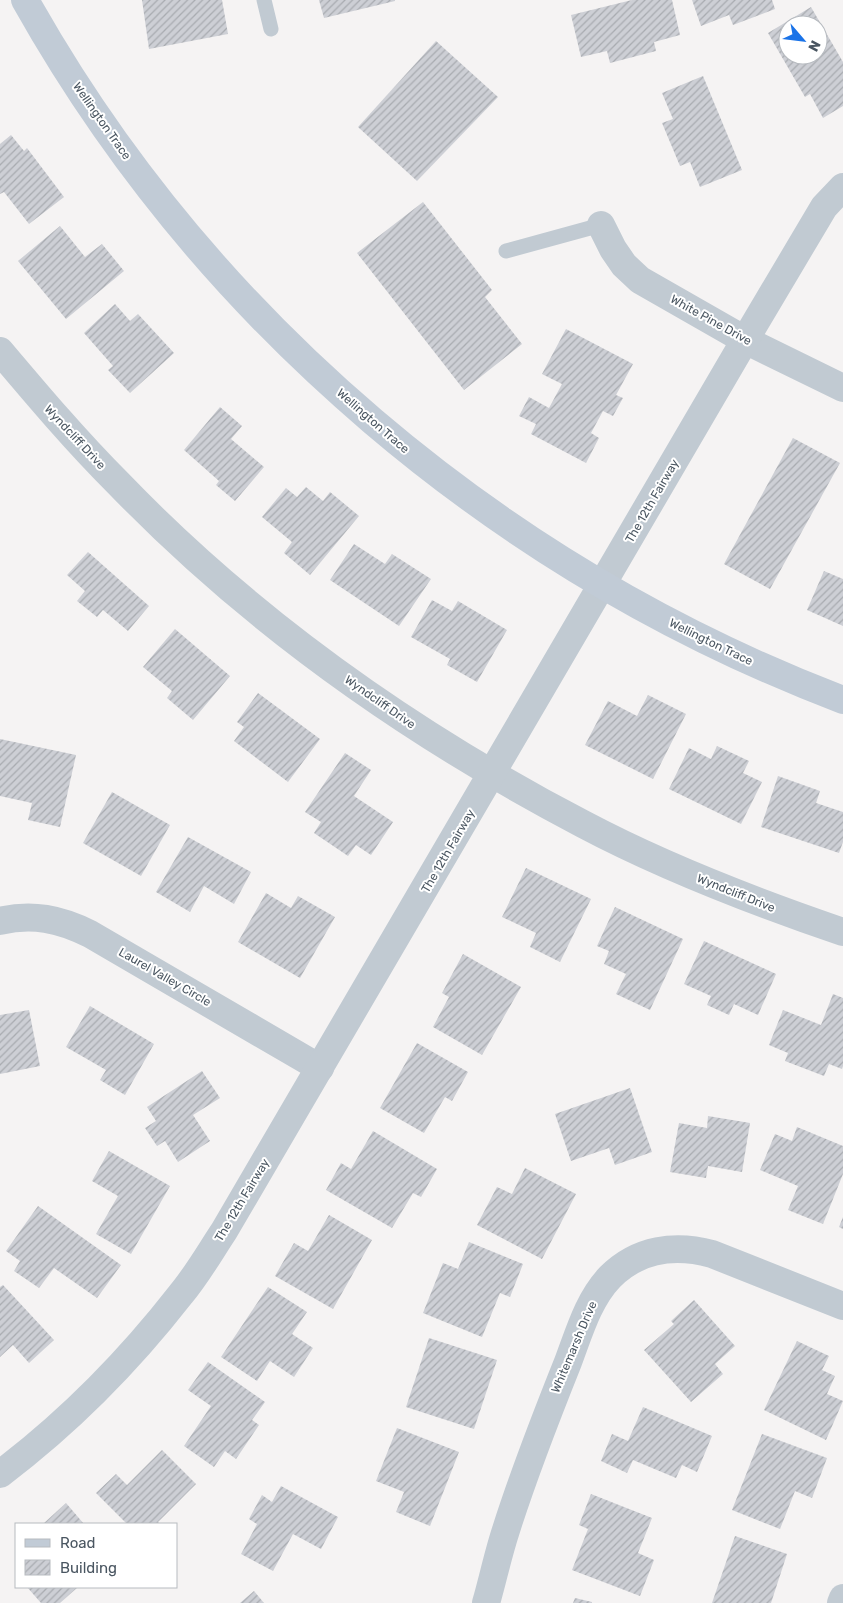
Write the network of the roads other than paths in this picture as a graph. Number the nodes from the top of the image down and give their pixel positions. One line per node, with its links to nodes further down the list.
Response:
1 (25, 0): 10 (street, Wellington Trace)
2 (264, 0): 3 (lane)
3 (271, 29)
4 (843, 187): 7 (street, The 12th Fairway)
5 (601, 225): 6 (lane); 7 (street, White Pine Drive)
6 (506, 251)
7 (745, 340): 9 (street, White Pine Drive); 10 (street, The 12th Fairway)
8 (0, 351): 12 (street, Wyndcliff Drive)
9 (843, 388)
10 (603, 586): 11 (street, Wellington Trace); 12 (street, The 12th Fairway)
11 (843, 700)
12 (492, 775): 14 (street, Wyndcliff Drive); 15 (street, The 12th Fairway)
13 (0, 921): 15 (street, Laurel Valley Circle)
14 (843, 932)
15 (320, 1068): 17 (street, The 12th Fairway)
16 (843, 1306): 19 (street, Whitemarsh Drive)
17 (0, 1474)
18 (843, 1598): 20 (street)
19 (486, 1603)
20 (841, 1603)

